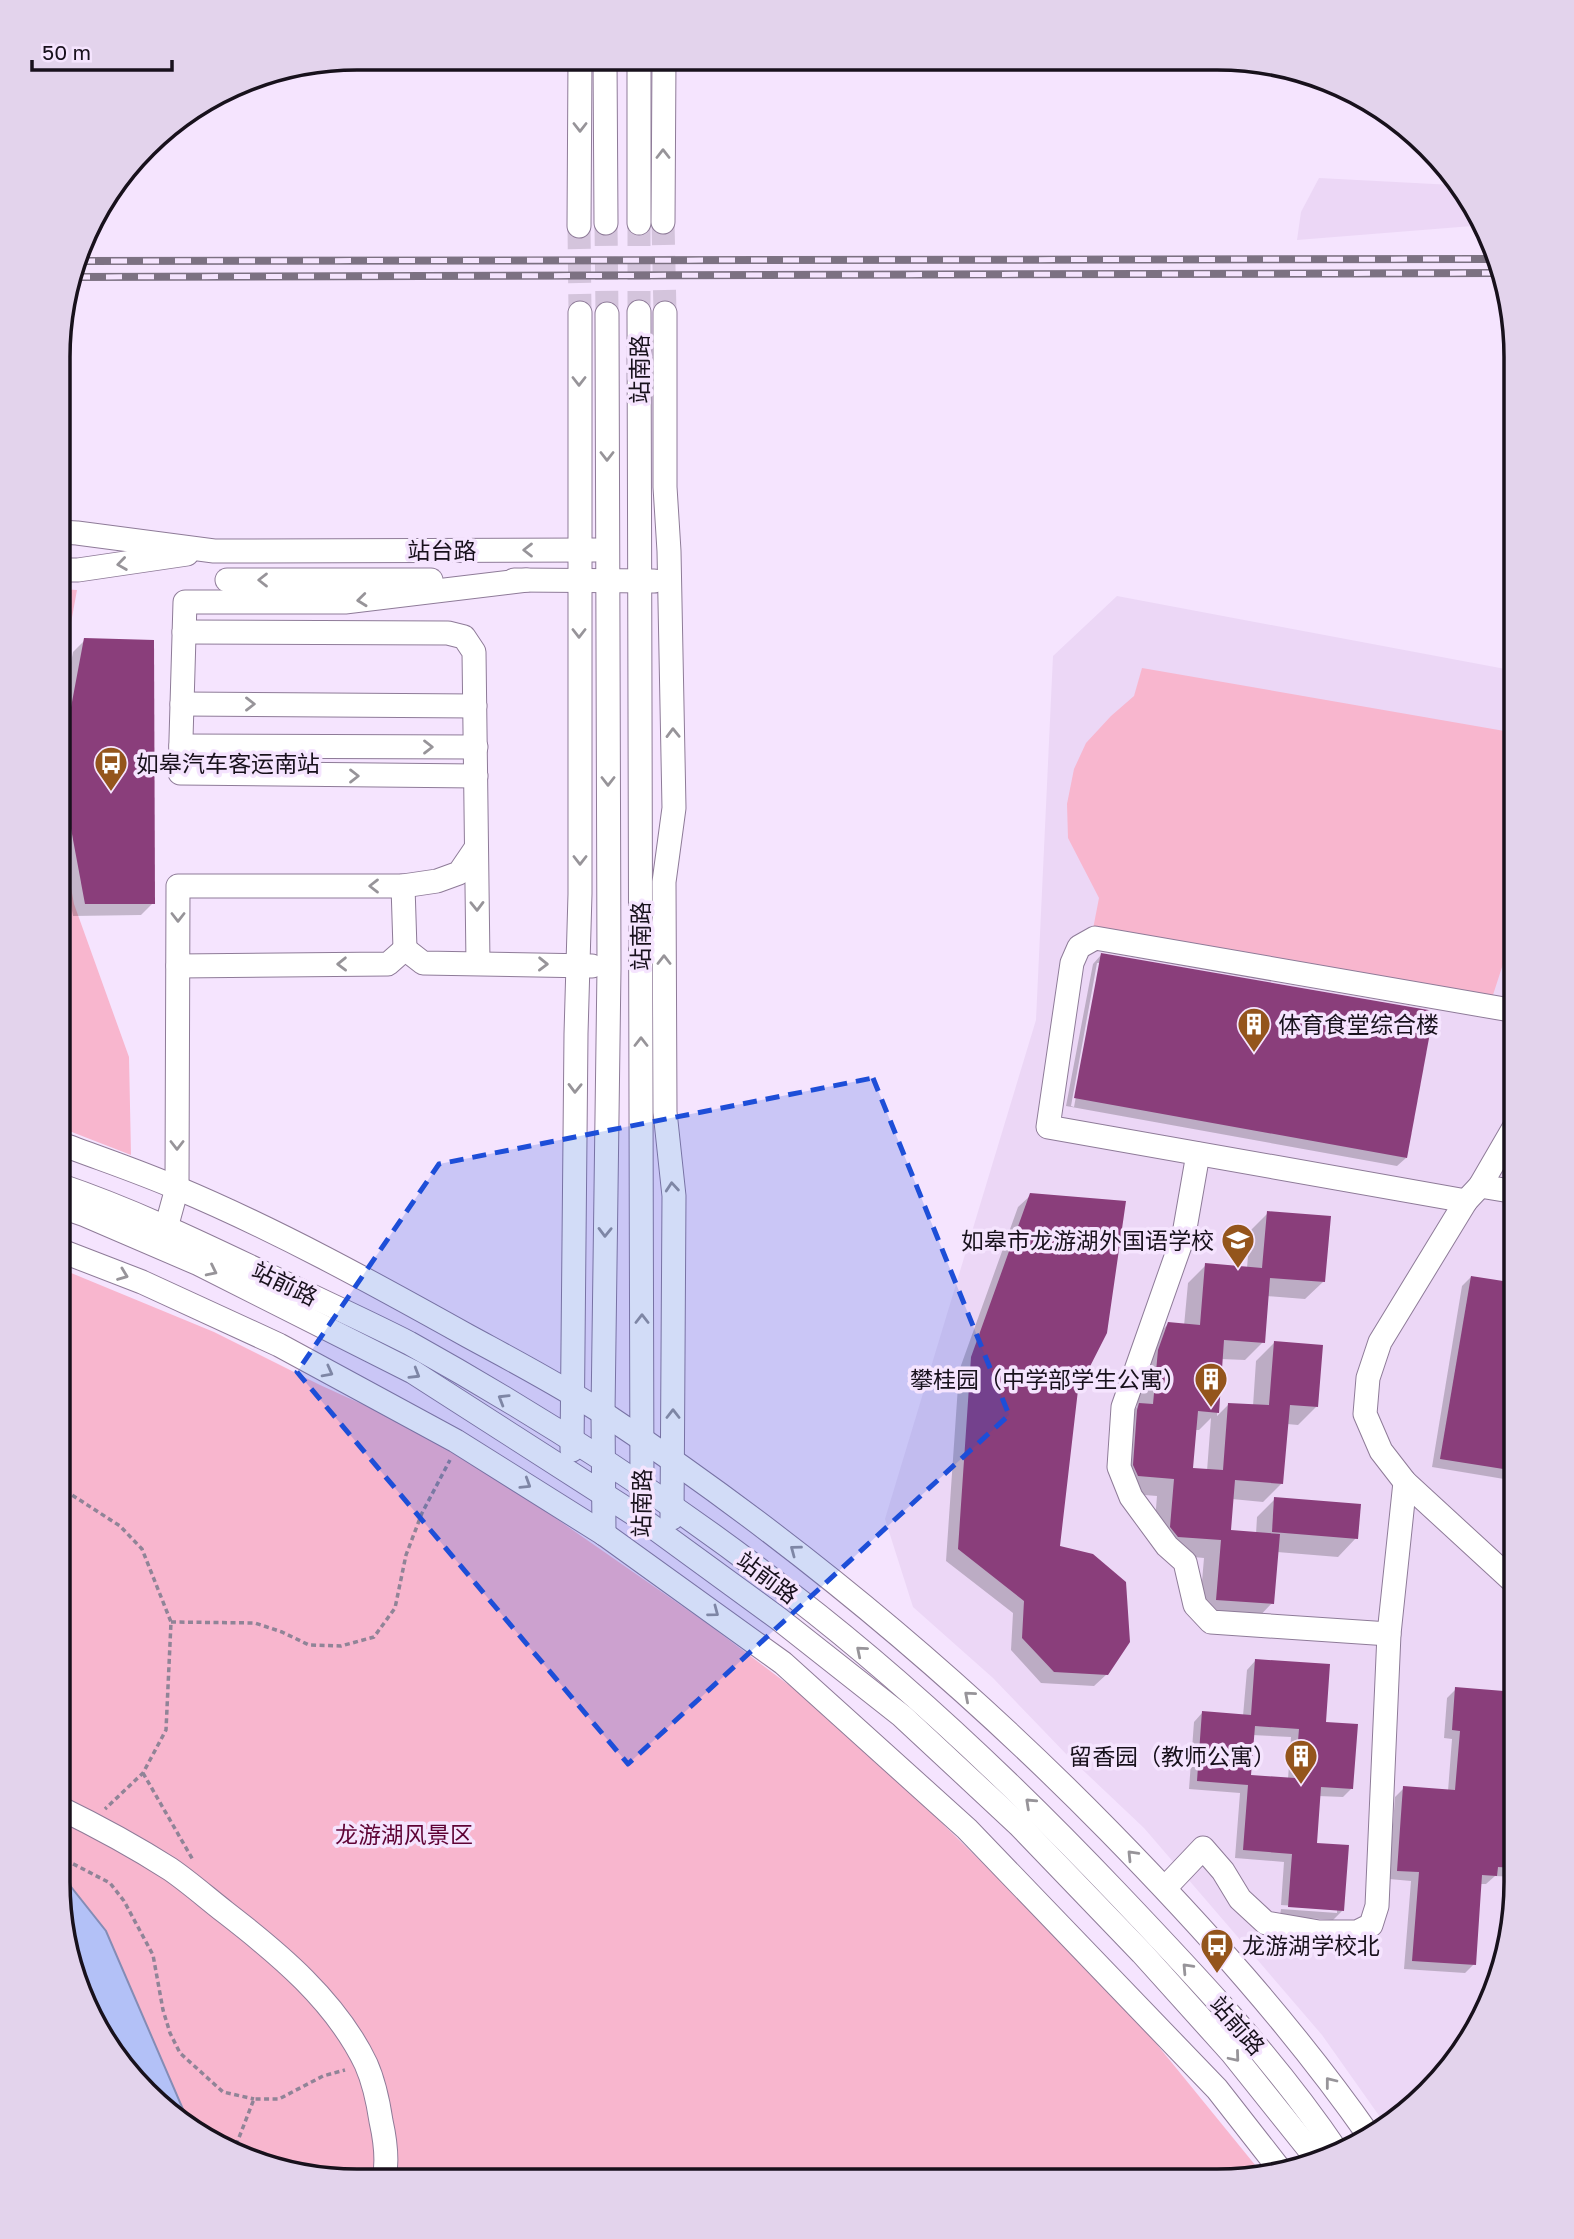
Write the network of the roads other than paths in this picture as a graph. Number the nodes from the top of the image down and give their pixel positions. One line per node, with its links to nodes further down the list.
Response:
1 (580, 70): 8 (street, one-way to 8)
2 (605, 70): 6 (street)
3 (639, 70): 7 (street)
4 (664, 70): 5 (street, one-way to 4)
5 (663, 222)
6 (606, 223)
7 (639, 223)
8 (579, 226)
9 (639, 312): 17 (street, 站南路)
10 (580, 313): 14 (street, one-way to 14)
11 (665, 313): 18 (street)
12 (607, 314): 15 (street, 站南路, one-way to 15)
13 (70, 533): 16 (street, 站台路)
14 (579, 550): 15 (street, 站台路); 16 (street, 站台路, one-way to 16); 23 (street)
15 (607, 550): 17 (street, 站台路); 20 (street, 站南路)
16 (214, 551): 19 (street, 站台路, one-way to 19)
17 (639, 551): 18 (street, 站台路); 25 (street, 站南路)
18 (669, 551): 24 (street)
19 (70, 570)
20 (607, 579): 23 (street); 25 (street); 38 (street, 站南路, one-way to 38)
21 (227, 580): 22 (street, one-way to 21)
22 (527, 580): 23 (street); 26 (street, one-way to 26)
23 (579, 580): 36 (street, one-way to 36)
24 (670, 580): 25 (street); 55 (street, one-way to 24)
25 (639, 581): 53 (street, 站南路, one-way to 25)
26 (184, 632): 27 (street); 28 (street)
27 (182, 704): 28 (street, one-way to 28); 29 (street)
28 (475, 706): 30 (street)
29 (181, 747): 30 (street, one-way to 30); 31 (street, one-way to 31)
30 (476, 747): 31 (street)
31 (476, 776): 32 (street)
32 (476, 848): 33 (street); 35 (street, one-way to 35)
33 (403, 886): 34 (street); 37 (street, one-way to 37)
34 (405, 949): 35 (street); 37 (street, one-way to 37)
35 (478, 963): 36 (street, one-way to 36)
36 (577, 965): 38 (street); 50 (street, one-way to 50)
37 (178, 966): 43 (street, one-way to 43)
38 (609, 968): 51 (street, 站南路, one-way to 51)
39 (1504, 1009): 42 (street)
40 (1504, 1143): 46 (street)
41 (70, 1147): 43 (street)
42 (1198, 1154): 46 (street); 68 (street)
43 (177, 1188): 48 (street); 50 (street)
44 (70, 1189): 48 (street, 站前路)
45 (1504, 1192): 46 (street)
46 (1473, 1193): 57 (street)
47 (70, 1210): 56 (street, 站前路, one-way to 56)
48 (166, 1228): 52 (street, 站前路, one-way to 48)
49 (70, 1254): 61 (street, one-way to 61)
50 (572, 1395): 51 (street); 52 (street)
51 (603, 1413): 53 (street); 54 (street, 站南路)
52 (572, 1440): 54 (street, 站前路); 56 (street)
53 (642, 1440): 55 (street); 58 (street, 站南路)
54 (604, 1459): 58 (street, 站前路); 59 (street, 站南路)
55 (673, 1462): 60 (street); 70 (street, one-way to 55)
56 (572, 1473): 59 (street, 站前路); 61 (street)
57 (1405, 1482): 66 (street); 68 (street)
58 (642, 1485): 60 (street, 站前路); 62 (street, 站南路)
59 (604, 1494): 62 (street, 站前路); 63 (street, 站南路)
60 (672, 1507): 64 (street); 72 (street, 站前路, one-way to 60)
61 (572, 1512): 63 (street)
62 (642, 1518): 64 (street, 站前路); 65 (street, 站南路)
63 (604, 1534): 65 (street)
64 (672, 1540): 67 (street); 73 (street, 站前路, one-way to 73)
65 (640, 1559): 67 (street)
66 (1504, 1573)
67 (671, 1580): 74 (street, one-way to 74)
68 (1389, 1634): 70 (street)
69 (70, 1813): 75 (street)
70 (1165, 1888): 71 (street, one-way to 70)
71 (1364, 2129)
72 (1332, 2144)
73 (1312, 2153)
74 (1275, 2163)
75 (386, 2169)

